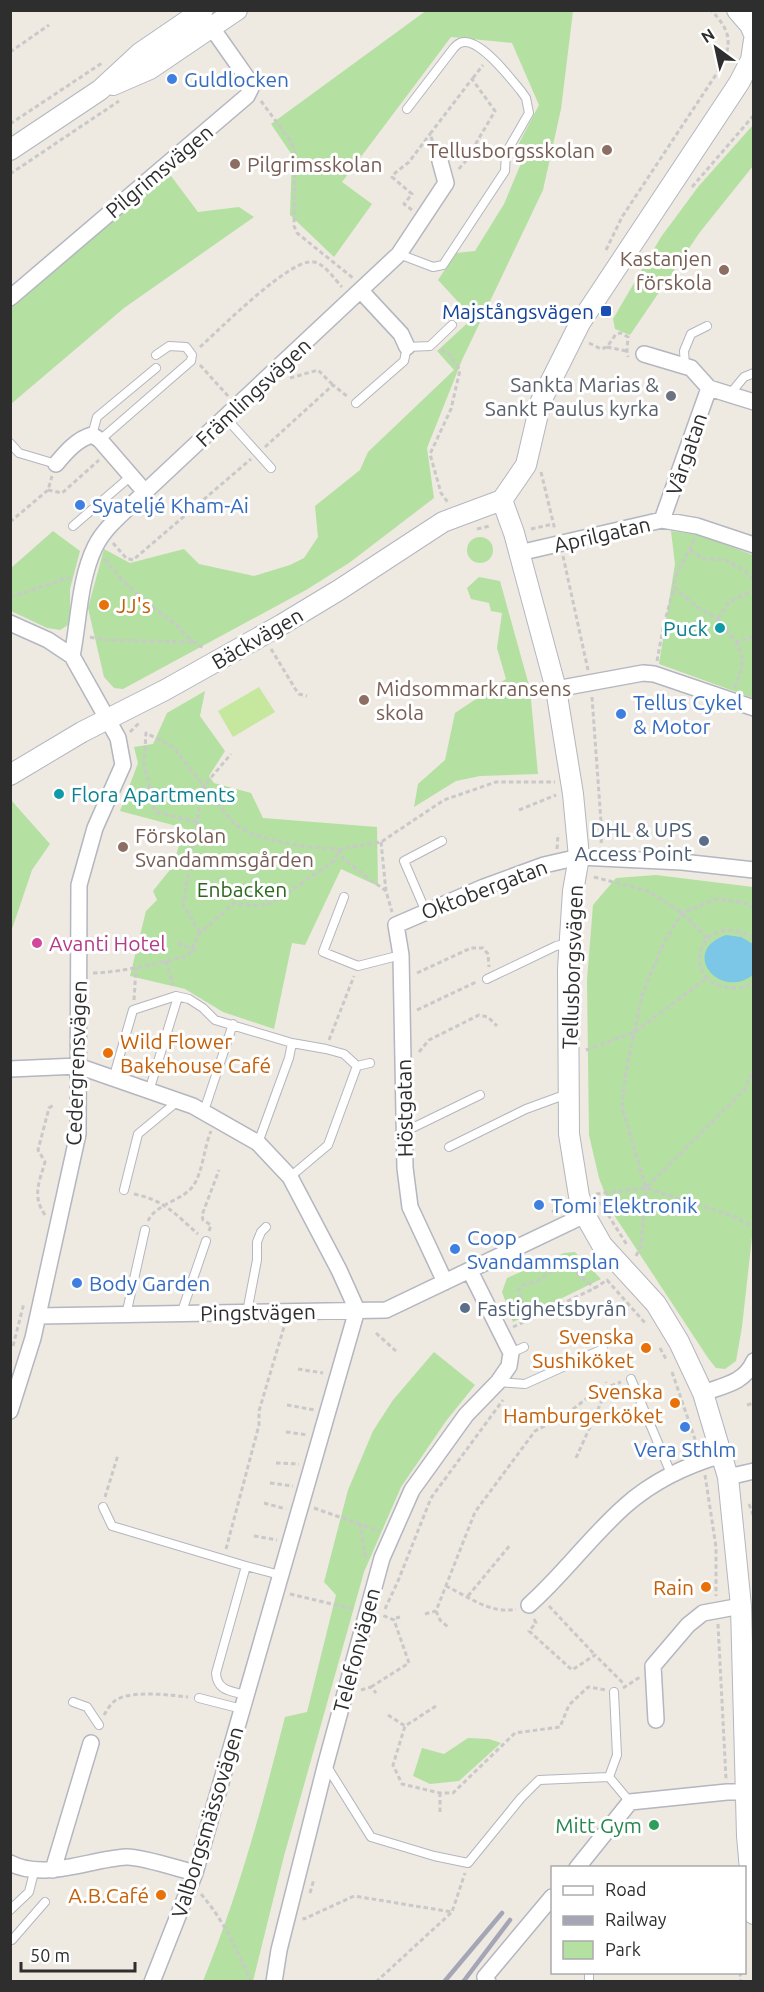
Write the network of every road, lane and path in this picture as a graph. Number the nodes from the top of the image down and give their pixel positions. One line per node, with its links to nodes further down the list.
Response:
1 (237, 10): 4 (street)
2 (711, 10): 21 (path)
3 (737, 10): 6 (street)
4 (197, 16): 12 (street); 16 (street)
5 (49, 25): 8 (path)
6 (753, 34)
7 (753, 40): 55 (street)
8 (10, 52)
9 (107, 60): 14 (path)
10 (483, 64): 11 (path)
11 (472, 79): 15 (path); 18 (path)
12 (251, 88): 22 (path); 24 (street, Pilgrimsvägen)
13 (408, 109): 20 (lane)
14 (10, 124)
15 (430, 134): 17 (path); 19 (path)
16 (10, 150)
17 (440, 161): 19 (street, Främlingsvägen)
18 (465, 162)
19 (423, 219): 20 (street, Främlingsvägen)
20 (399, 254): 23 (street, Främlingsvägen)
21 (603, 257)
22 (339, 266)
23 (357, 295): 28 (street); 33 (path); 39 (street, Främlingsvägen)
24 (10, 297)
25 (452, 325): 28 (lane)
26 (707, 326): 35 (lane)
27 (582, 340): 29 (path)
28 (407, 347): 44 (lane)
29 (607, 347): 30 (path); 30 (path)
30 (627, 351): 34 (path)
31 (447, 352): 56 (path)
32 (156, 355): 33 (lane)
33 (192, 355): 46 (lane)
34 (640, 357): 35 (street)
35 (685, 366): 41 (street)
36 (156, 368): 46 (lane)
37 (206, 372): 45 (path)
38 (753, 373): 42 (lane)
39 (270, 375): 40 (path); 45 (street, Främlingsvägen)
40 (333, 386): 44 (path); 48 (path)
41 (709, 388): 42 (street); 57 (street, Vårgatan)
42 (730, 394): 43 (street)
43 (753, 402)
44 (356, 403)
45 (231, 412): 48 (lane); 54 (street, Främlingsvägen)
46 (101, 442): 49 (street); 52 (street); 53 (path)
47 (10, 443): 49 (lane)
48 (258, 453): 51 (lane); 61 (path)
49 (56, 464): 53 (path)
50 (541, 466): 62 (path)
51 (271, 468)
52 (131, 476): 54 (street); 59 (lane)
53 (48, 490): 58 (path)
54 (145, 492): 61 (street, Främlingsvägen)
55 (502, 500): 66 (street, Tellusborgsvägen); 87 (street, Bäckvägen)
56 (452, 508)
57 (662, 520): 60 (street, Aprilgatan); 62 (street, Aprilgatan)
58 (10, 522)
59 (74, 526)
60 (697, 526): 63 (street, Aprilgatan); 65 (path)
61 (104, 533): 64 (street, Främlingsvägen)
62 (560, 543): 66 (street, Aprilgatan); 82 (path)
63 (753, 545)
64 (95, 547): 67 (street, Främlingsvägen); 76 (path)
65 (690, 550): 68 (path); 69 (path)
66 (519, 553): 83 (street, Tellusborgsvägen)
67 (87, 571): 71 (path); 74 (street, Främlingsvägen)
68 (753, 579)
69 (674, 587): 72 (path); 81 (path)
70 (753, 590): 72 (path)
71 (10, 597)
72 (718, 619): 77 (path)
73 (10, 623): 80 (street)
74 (76, 634): 76 (path); 80 (street, Främlingsvägen)
75 (753, 637): 77 (path)
76 (193, 642): 79 (path)
77 (736, 642): 85 (path)
78 (269, 645): 84 (path)
79 (211, 651)
80 (72, 656): 87 (street, Cedergrensvägen)
81 (654, 674): 82 (street); 85 (street)
82 (591, 683): 83 (street); 97 (path)
83 (556, 689): 101 (street, Tellusborgsvägen)
84 (307, 696)
85 (731, 701): 86 (street)
86 (753, 708)
87 (109, 718): 89 (street, Bäckvägen); 121 (street, Cedergrensvägen)
88 (231, 754): 91 (path)
89 (10, 774)
90 (555, 782): 99 (path)
91 (203, 787): 94 (path); 96 (path); 100 (path)
92 (558, 794): 95 (path)
93 (190, 797): 94 (path)
94 (201, 800): 96 (path)
95 (519, 810)
96 (197, 822): 110 (path)
97 (602, 836)
98 (442, 841): 107 (lane)
99 (381, 842): 100 (path); 104 (path)
100 (339, 849): 104 (path); 110 (path)
101 (579, 857): 102 (street, Oktobergatan); 107 (street, Oktobergatan); 113 (street, Tellusborgsvägen)
102 (753, 870)
103 (594, 877): 108 (path)
104 (386, 891): 109 (path)
105 (344, 897): 119 (lane)
106 (753, 908): 108 (path)
107 (426, 912): 109 (street, Oktobergatan)
108 (682, 913): 111 (path); 131 (path)
109 (396, 925): 117 (street, Höstgatan)
110 (200, 933): 115 (path)
111 (707, 938): 112 (path); 122 (path)
112 (753, 938)
113 (569, 942): 124 (lane); 143 (street, Tellusborgsvägen)
114 (178, 943): 115 (path)
115 (192, 949): 116 (path); 118 (path)
116 (198, 952)
117 (401, 955): 119 (lane); 123 (street, Höstgatan)
118 (166, 961): 120 (path); 126 (path)
119 (358, 966): 133 (path)
120 (136, 968): 121 (path); 127 (path)
121 (79, 974): 137 (street, Cedergrensvägen)
122 (707, 978): 125 (path); 131 (path)
123 (402, 980): 124 (path); 135 (street, Höstgatan)
124 (488, 980): 128 (path)
125 (753, 984)
126 (176, 996): 127 (lane); 129 (lane); 142 (lane)
127 (133, 1010): 141 (lane)
128 (414, 1011)
129 (233, 1024): 132 (lane); 147 (lane)
130 (497, 1026): 135 (path)
131 (633, 1033): 134 (path); 153 (path)
132 (292, 1043): 133 (lane); 149 (lane)
133 (326, 1049): 138 (lane)
134 (582, 1052)
135 (403, 1054): 148 (street, Höstgatan)
136 (370, 1063): 138 (lane)
137 (78, 1066): 140 (street); 141 (street); 174 (street, Cedergrensvägen)
138 (357, 1066): 152 (lane)
139 (753, 1067): 153 (path)
140 (10, 1069)
141 (113, 1079): 142 (street)
142 (149, 1091): 145 (street)
143 (568, 1094): 150 (lane); 158 (street, Tellusborgsvägen)
144 (480, 1095): 148 (lane)
145 (178, 1101): 147 (street); 154 (lane)
146 (55, 1104): 159 (path)
147 (210, 1115): 149 (street); 156 (path)
148 (404, 1132): 167 (street, Höstgatan)
149 (258, 1143): 152 (street)
150 (449, 1147)
151 (219, 1170): 163 (path)
152 (290, 1177): 170 (street)
153 (646, 1188): 153 (path); 161 (path)
154 (124, 1190): 156 (path)
155 (562, 1199): 157 (path)
156 (165, 1205): 162 (path); 163 (path)
157 (552, 1212)
158 (585, 1215): 166 (street, Pingstvägen); 194 (street, Tellusborgsvägen)
159 (45, 1216)
160 (266, 1227): 171 (lane)
161 (753, 1228)
162 (145, 1230): 173 (lane)
163 (206, 1242): 172 (lane)
164 (528, 1263): 165 (path)
165 (554, 1269): 168 (path); 175 (path)
166 (470, 1271): 167 (street, Pingstvägen); 190 (street, Telefonvägen)
167 (445, 1282): 170 (street, Pingstvägen)
168 (595, 1288): 175 (path); 178 (path)
169 (24, 1303): 181 (path)
170 (357, 1310): 171 (street, Pingstvägen); 224 (street, Valborgsmässovägen)
171 (247, 1312): 172 (street, Pingstvägen)
172 (181, 1314): 173 (street, Pingstvägen)
173 (126, 1315): 174 (street, Pingstvägen)
174 (38, 1316): 195 (street, Cedergrensvägen)
175 (527, 1320): 177 (path)
176 (286, 1322): 223 (path)
177 (513, 1327)
178 (650, 1329)
179 (376, 1333): 183 (path)
180 (658, 1343): 184 (path)
181 (13, 1346)
182 (603, 1348): 192 (lane)
183 (396, 1351)
184 (667, 1361)
185 (753, 1361): 194 (street)
186 (298, 1369): 188 (path)
187 (672, 1370): 205 (path)
188 (327, 1373)
189 (631, 1378): 209 (lane)
190 (498, 1382): 192 (lane); 233 (street, Telefonvägen)
191 (606, 1382): 193 (path)
192 (515, 1383): 242 (path)
193 (608, 1387): 204 (path); 225 (path)
194 (704, 1393): 203 (street, Tellusborgsvägen)
195 (12, 1402)
196 (753, 1403): 198 (path)
197 (287, 1405): 199 (path)
198 (747, 1405)
199 (316, 1410)
200 (286, 1432): 201 (path)
201 (309, 1435)
202 (118, 1455): 214 (path)
203 (722, 1455): 205 (street); 210 (street, Tellusborgsvägen)
204 (576, 1458)
205 (702, 1461): 209 (street); 231 (path)
206 (276, 1462): 207 (path)
207 (301, 1464)
208 (753, 1471): 210 (street)
209 (672, 1476): 228 (street)
210 (728, 1477): 229 (street, Tellusborgsvägen)
211 (270, 1483): 212 (path)
212 (295, 1486)
213 (264, 1503): 215 (path)
214 (103, 1507): 223 (lane)
215 (287, 1509)
216 (320, 1509): 217 (path)
217 (360, 1523): 218 (path); 222 (path)
218 (385, 1533)
219 (254, 1536): 220 (path)
220 (278, 1540)
221 (511, 1544): 227 (path)
222 (366, 1563)
223 (246, 1566): 224 (lane); 247 (lane)
224 (280, 1575): 247 (street, Valborgsmässovägen)
225 (446, 1586): 227 (path); 232 (path)
226 (282, 1591): 233 (path)
227 (468, 1596): 228 (path)
228 (529, 1605)
229 (741, 1606): 231 (street); 237 (street, Tellusborgsvägen)
230 (550, 1607): 238 (path)
231 (717, 1610): 239 (street); 256 (path)
232 (436, 1611): 234 (path); 236 (path)
233 (366, 1612): 254 (street, Telefonvägen)
234 (425, 1614)
235 (536, 1623): 238 (path)
236 (448, 1628)
237 (748, 1652): 256 (street, Tellusborgsvägen)
238 (595, 1655): 241 (path)
239 (653, 1666): 241 (path); 250 (street)
240 (364, 1680): 242 (path)
241 (626, 1686): 243 (path)
242 (371, 1687): 244 (path)
243 (615, 1692): 255 (lane); 257 (path)
244 (376, 1693)
245 (199, 1698): 247 (lane); 251 (path)
246 (73, 1701): 251 (lane)
247 (244, 1702): 267 (street, Valborgsmässovägen)
248 (436, 1706): 252 (path)
249 (388, 1715): 252 (path)
250 (656, 1720)
251 (99, 1725)
252 (405, 1726): 257 (path)
253 (91, 1743): 265 (street)
254 (326, 1763): 262 (lane); 278 (street, Telefonvägen)
255 (609, 1777): 258 (lane); 262 (lane)
256 (736, 1792): 258 (street); 260 (street, Tellusborgsvägen)
257 (440, 1793): 259 (path)
258 (630, 1802): 263 (street)
259 (440, 1812)
260 (750, 1835): 274 (street, Tellusborgsvägen)
261 (10, 1863): 264 (street)
262 (468, 1863): 273 (path)
263 (579, 1866)
264 (35, 1868): 265 (street); 272 (lane)
265 (53, 1870): 267 (street)
266 (315, 1873): 268 (path)
267 (196, 1881): 276 (street, Valborgsmässovägen); 277 (path)
268 (310, 1895)
269 (551, 1898): 280 (street)
270 (45, 1902): 275 (lane)
271 (307, 1907): 273 (path)
272 (10, 1910)
273 (452, 1912): 279 (path)
274 (753, 1914)
275 (10, 1939)
276 (152, 1982)
277 (251, 1982)
278 (274, 1982)
279 (376, 1982)
280 (489, 1982)

